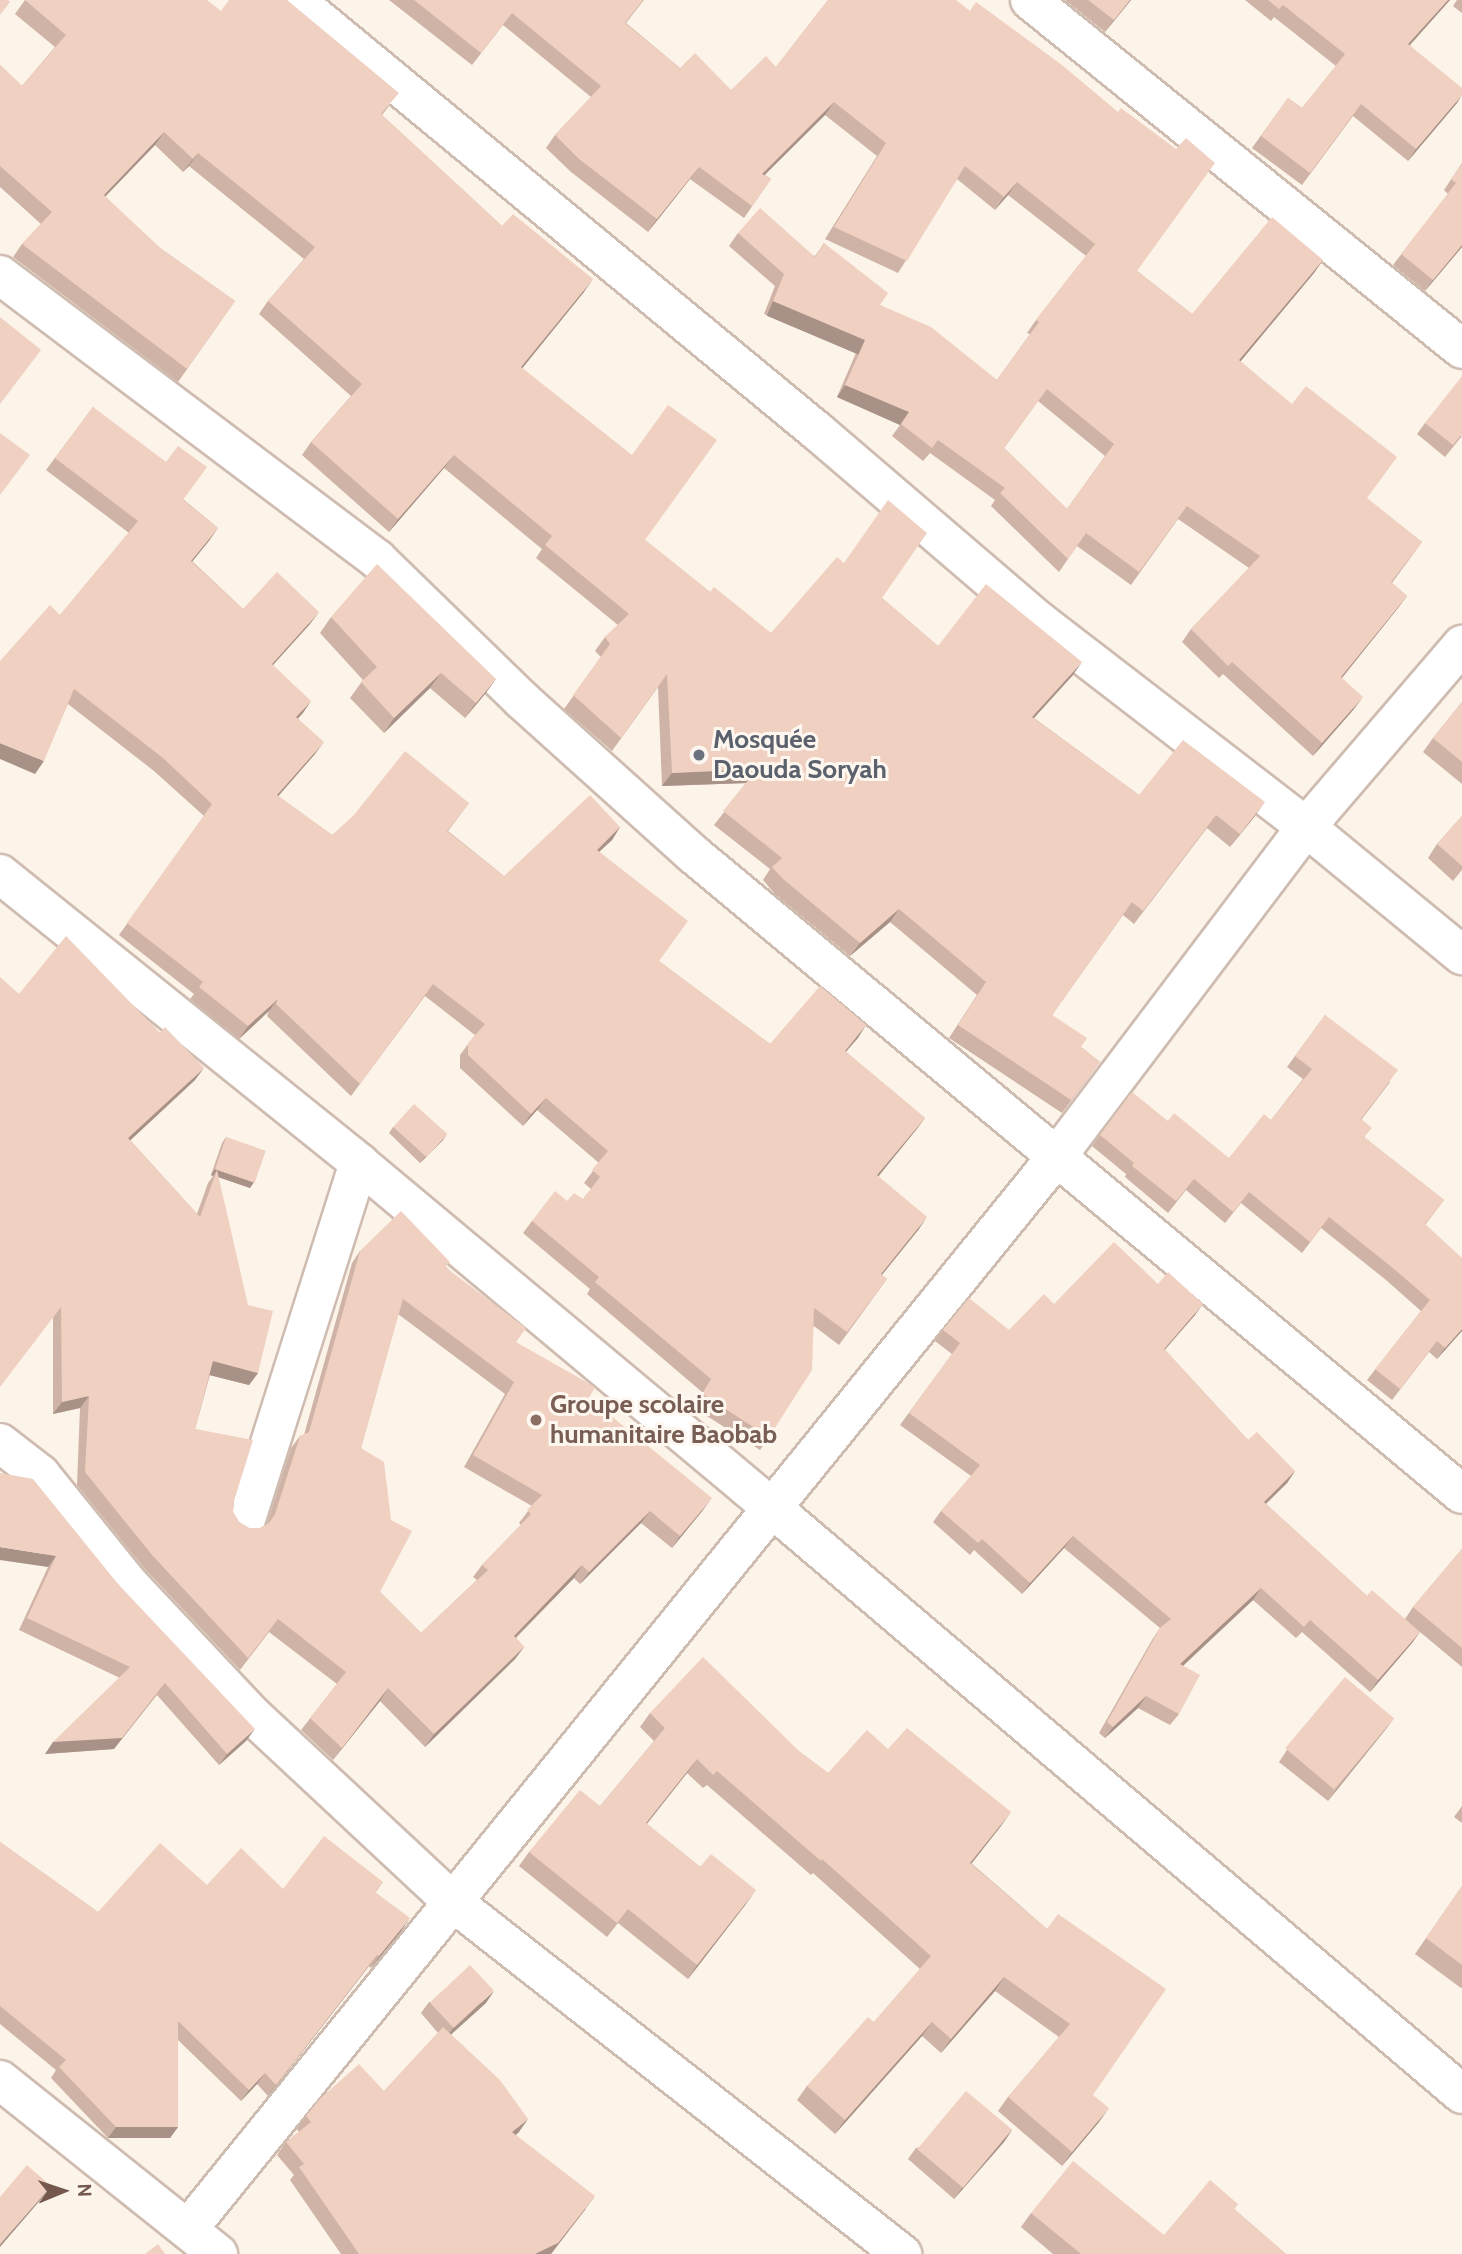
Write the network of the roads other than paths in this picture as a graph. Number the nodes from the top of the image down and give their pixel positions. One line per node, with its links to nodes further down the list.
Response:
1 (295, 0): 6 (street)
2 (1030, 0): 4 (street)
3 (0, 275): 9 (street)
4 (1462, 349)
5 (1462, 645): 6 (street)
6 (1306, 827): 8 (street); 9 (street)
7 (0, 874): 10 (street)
8 (1462, 955)
9 (1058, 1155): 12 (street); 13 (street)
10 (359, 1163): 13 (street); 14 (street)
11 (0, 1443): 15 (street)
12 (1462, 1494)
13 (772, 1508): 15 (street); 17 (street)
14 (246, 1518)
15 (453, 1902): 18 (street); 20 (street)
16 (0, 2080): 18 (street)
17 (1462, 2094)
18 (188, 2229): 19 (street)
19 (218, 2254)
20 (902, 2254)

